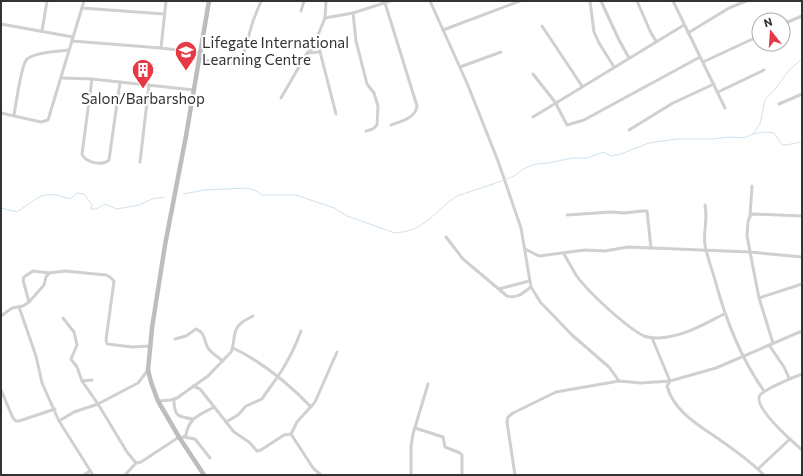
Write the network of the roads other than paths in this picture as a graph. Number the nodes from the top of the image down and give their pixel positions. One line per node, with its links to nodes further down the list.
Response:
1 (47, 1): 30 (street)
2 (84, 1): 17 (street)
3 (166, 1): 21 (street)
4 (209, 1): 41 (street)
5 (261, 1): 45 (street)
6 (304, 1): 18 (street)
7 (326, 1): 19 (street)
8 (390, 1): 16 (street)
9 (430, 1): 29 (street)
10 (520, 1): 29 (street)
11 (590, 1): 48 (street)
12 (601, 1): 44 (street)
13 (637, 1): 35 (street)
14 (673, 1): 27 (street)
15 (746, 1): 31 (street)
16 (385, 3): 20 (street); 68 (street)
17 (82, 8): 21 (street); 32 (street)
18 (302, 11)
19 (326, 13): 22 (street); 24 (street)
20 (353, 13): 22 (street); 70 (street)
21 (164, 14): 37 (street)
22 (332, 16): 24 (street)
23 (802, 16): 25 (street)
24 (326, 18): 36 (street)
25 (791, 21)
26 (1, 25): 30 (street)
27 (684, 25): 31 (street); 35 (street)
28 (542, 26): 56 (street)
29 (443, 30): 47 (street)
30 (42, 31): 32 (street)
31 (688, 33): 43 (street)
32 (74, 37): 34 (street)
33 (751, 40): 46 (street)
34 (72, 41): 37 (street); 38 (street)
35 (656, 41): 44 (street)
36 (318, 44): 39 (street); 42 (street)
37 (161, 48): 41 (street)
38 (69, 50): 51 (street); 66 (street)
39 (320, 52): 42 (street); 65 (street)
40 (501, 52): 47 (street)
41 (200, 53): 45 (street)
42 (307, 53): 60 (street)
43 (700, 57): 46 (street); 61 (street)
44 (629, 58): 48 (street)
45 (200, 59): 57 (street)
46 (703, 62): 54 (street)
47 (460, 67): 79 (street)
48 (614, 67): 56 (street)
49 (764, 70): 58 (street)
50 (533, 74): 61 (street)
51 (62, 78): 52 (street); 66 (street)
52 (92, 79): 53 (street); 53 (street)
53 (120, 82): 55 (street)
54 (714, 84): 58 (street); 69 (street)
55 (149, 85): 57 (street); 71 (street)
56 (582, 86): 61 (street)
57 (194, 90): 102 (street)
58 (718, 92): 63 (street)
59 (802, 94): 62 (street)
60 (281, 98)
61 (555, 102): 67 (street)
62 (779, 104)
63 (725, 108)
64 (1, 112): 66 (street)
65 (336, 114)
66 (14, 115)
67 (533, 117)
68 (391, 125)
69 (630, 130)
70 (366, 131)
71 (140, 162)
72 (752, 186): 75 (street)
73 (705, 206): 80 (street)
74 (567, 215): 78 (street)
75 (750, 216): 76 (street); 81 (street)
76 (802, 216)
77 (446, 237): 88 (street)
78 (651, 248): 80 (street); 82 (street)
79 (525, 249): 82 (street); 85 (street)
80 (706, 250): 81 (street); 92 (street)
81 (750, 252): 83 (street); 89 (street)
82 (564, 254): 98 (street)
83 (802, 257)
84 (49, 272): 90 (street); 90 (street); 102 (street)
85 (529, 281): 87 (street); 88 (street)
86 (802, 284): 89 (street)
87 (531, 287): 88 (street); 113 (street)
88 (499, 289)
89 (759, 298): 100 (street)
90 (29, 302): 91 (street)
91 (19, 307): 93 (street); 124 (street)
92 (724, 314): 98 (street); 105 (street)
93 (1, 316)
94 (252, 316): 103 (street)
95 (63, 318): 112 (street)
96 (301, 331): 109 (street)
97 (802, 331): 100 (street)
98 (652, 338): 114 (street)
99 (175, 340): 106 (street)
100 (773, 343): 101 (street)
101 (769, 345): 105 (street); 110 (street)
102 (151, 346): 107 (street)
103 (233, 348): 106 (street); 109 (street)
104 (337, 352): 123 (street)
105 (743, 357): 114 (street); 118 (street)
106 (223, 361): 116 (street)
107 (148, 370): 120 (street); 121 (street)
108 (802, 374): 110 (street)
109 (278, 377): 123 (street); 127 (street)
110 (789, 378): 118 (street)
111 (92, 380): 112 (street)
112 (82, 381): 121 (street)
113 (619, 381): 114 (street); 144 (street)
114 (670, 381): 135 (street)
115 (428, 384): 128 (street)
116 (193, 386): 119 (street); 122 (street)
117 (1, 390): 124 (street)
118 (764, 391): 131 (street)
119 (174, 400): 120 (street); 125 (street)
120 (158, 401): 130 (street)
121 (98, 404): 126 (street); 134 (street)
122 (214, 407): 125 (street); 127 (street)
123 (312, 407): 129 (street)
124 (55, 409): 126 (street)
125 (193, 419): 130 (street)
126 (59, 421): 136 (street)
127 (226, 422): 129 (street)
128 (415, 428): 142 (street); 143 (street)
129 (291, 434): 141 (street)
130 (181, 438): 133 (street); 134 (street); 140 (street)
131 (790, 439): 132 (street); 135 (street)
132 (802, 450)
133 (210, 458)
134 (136, 463): 139 (street)
135 (758, 469): 145 (street)
136 (90, 471): 137 (street); 138 (street)
137 (84, 475)
138 (93, 475)
139 (125, 475)
140 (204, 475)
141 (321, 475)
142 (411, 475)
143 (462, 475)
144 (515, 475)
145 (764, 475)

